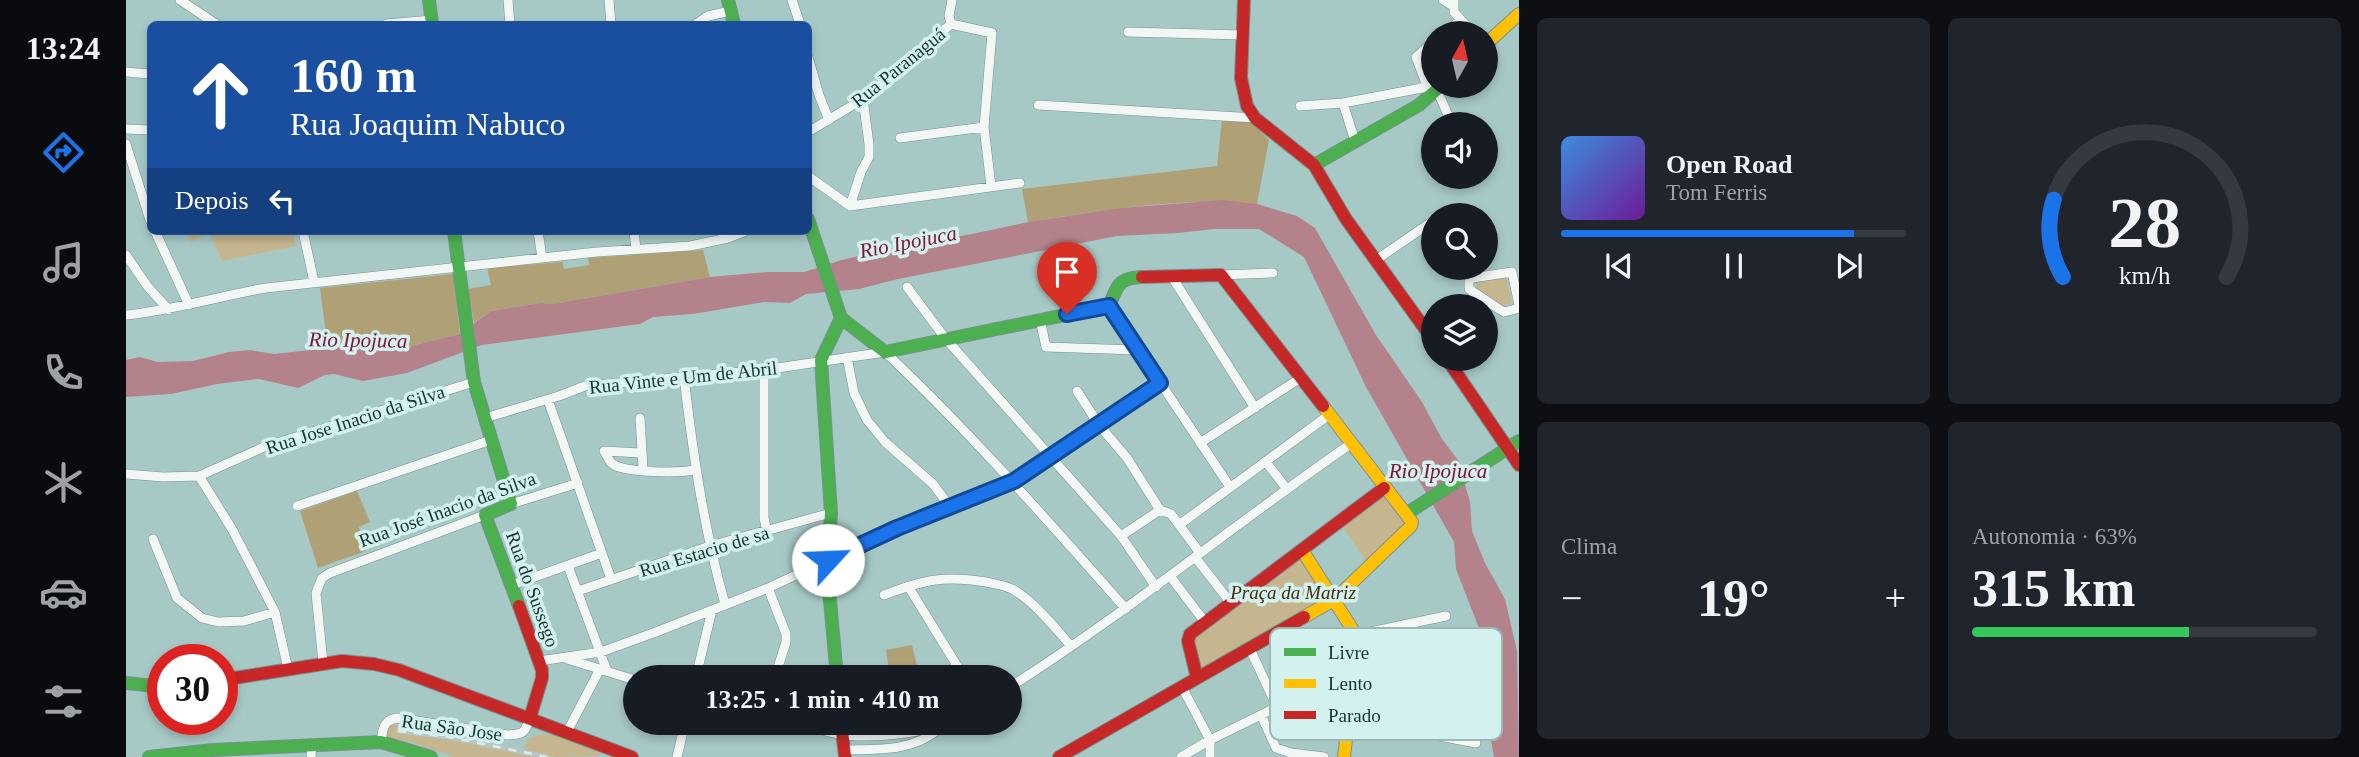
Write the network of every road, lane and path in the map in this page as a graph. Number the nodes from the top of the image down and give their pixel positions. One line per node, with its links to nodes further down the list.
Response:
1 (180, 0): 13 (street)
2 (429, 0): 14 (main road)
3 (508, 0): 15 (street)
4 (609, 0): 16 (street)
5 (792, 0): 18 (street)
6 (953, 0): 19 (street)
7 (1244, 0): 22 (main road)
8 (1443, 0): 9 (street)
9 (1454, 3): 12 (street)
10 (729, 6): 17 (street)
11 (1519, 13): 21 (main road)
12 (1461, 20)
13 (212, 21)
14 (432, 21)
15 (510, 21)
16 (611, 21)
17 (700, 21)
18 (799, 21)
19 (951, 24): 28 (street, Rua Paranaguá); 34 (street)
20 (1128, 32): 22 (street)
21 (1498, 33)
22 (1243, 36): 32 (main road)
23 (812, 71): 33 (street)
24 (126, 72): 25 (street)
25 (147, 74)
26 (1421, 92): 29 (street)
27 (1424, 98): 39 (main road)
28 (863, 99): 33 (street, Rua Paranaguá); 45 (street)
29 (1343, 103): 31 (street); 39 (street)
30 (1038, 105): 32 (street)
31 (1300, 106)
32 (1255, 118): 41 (main road)
33 (829, 120): 36 (street, Rua Paranaguá)
34 (984, 127): 38 (street); 44 (street)
35 (126, 129): 37 (street)
36 (812, 130)
37 (147, 131)
38 (900, 138)
39 (1356, 141): 41 (main road)
40 (126, 144): 46 (street)
41 (1314, 166): 58 (main road)
42 (812, 179): 45 (street)
43 (1020, 183): 44 (street)
44 (992, 186): 45 (street)
45 (850, 206)
46 (147, 210)
47 (1421, 229): 58 (street)
48 (812, 230): 70 (main road)
49 (157, 235): 65 (street)
50 (304, 235): 63 (street)
51 (455, 235): 59 (main road)
52 (539, 235): 57 (street)
53 (634, 235): 55 (street)
54 (727, 235): 55 (street)
55 (636, 249): 57 (street)
56 (126, 256): 68 (street)
57 (542, 258): 59 (street)
58 (1376, 260): 72 (main road)
59 (459, 268): 63 (street); 82 (main road)
60 (1273, 273): 61 (street)
61 (1221, 275): 62 (main road); 81 (main road)
62 (1172, 277): 66 (main road); 86 (street)
63 (314, 282): 65 (street)
64 (906, 288): 73 (street)
65 (189, 305): 68 (street)
66 (1109, 306): 71 (main road); 74 (street)
67 (1519, 307): 67 (street)
68 (169, 310): 69 (street)
69 (126, 315)
70 (841, 318): 75 (main road); 77 (main road)
71 (1040, 319): 73 (main road); 74 (street)
72 (1421, 323)
73 (945, 338): 75 (main road); 96 (street)
74 (1136, 350): 83 (street)
75 (885, 352): 76 (street, Rua Vinte e Um de Abril); 103 (street)
76 (847, 357): 77 (street, Rua Vinte e Um de Abril); 110 (street)
77 (821, 360): 78 (street, Rua Vinte e Um de Abril); 113 (main road)
78 (764, 370): 80 (street, Rua Vinte e Um de Abril); 116 (street)
79 (1456, 371): 94 (main road)
80 (684, 377): 85 (street, Rua Vinte e Um de Abril); 100 (street)
81 (1299, 379): 86 (street); 87 (main road)
82 (474, 382): 88 (main road); 102 (street, Rua Jose Inacio da Silva)
83 (1160, 383): 90 (street); 92 (street)
84 (1077, 391): 90 (street)
85 (548, 400): 88 (street, Rua Vinte e Um de Abril); 104 (street)
86 (1255, 408): 92 (street)
87 (1329, 415): 93 (main road); 97 (street)
88 (485, 418): 91 (main road)
89 (640, 418): 95 (street)
90 (1099, 425): 96 (street); 111 (street)
91 (491, 440): 108 (main road); 109 (street)
92 (1200, 443): 105 (street)
93 (1352, 443): 106 (street); 107 (main road)
94 (1514, 444): 98 (main road); 112 (main road)
95 (640, 453): 99 (street); 99 (street)
96 (1051, 456): 103 (street); 117 (street)
97 (1266, 462): 105 (street); 106 (street)
98 (1519, 465)
99 (643, 469): 100 (street)
100 (695, 470): 119 (street)
101 (126, 474): 102 (street)
102 (200, 476): 138 (street)
103 (1014, 481): 110 (street); 136 (street)
104 (578, 483): 108 (street, Rua José Inacio da Silva); 121 (street)
105 (1230, 487): 115 (street)
106 (1286, 488): 122 (street)
107 (1384, 488): 112 (main road); 120 (main road)
108 (511, 504): 114 (main road, Rua José Inacio da Silva)
109 (297, 506)
110 (950, 507): 123 (street)
111 (1160, 510): 115 (street); 117 (street)
112 (1410, 511): 133 (main road)
113 (831, 513): 116 (street, Rua Estacio de sa); 123 (main road)
114 (485, 515): 127 (main road, Rua do Sussego); 150 (street, Rua José Inacio da Silva)
115 (1179, 525): 122 (street)
116 (767, 532): 119 (street, Rua Estacio de sa)
117 (1121, 536): 129 (street)
118 (153, 539): 138 (street)
119 (710, 546): 126 (street, Rua Estacio de sa); 135 (street)
120 (1302, 550): 133 (main road); 134 (main road)
121 (602, 554): 124 (street); 126 (street)
122 (1198, 555): 125 (street); 134 (street)
123 (828, 560): 130 (street); 153 (main road)
124 (569, 566): 127 (street); 131 (street)
125 (1170, 576): 129 (street); 140 (street)
126 (611, 579): 131 (street, Rua Estacio de sa)
127 (512, 585): 149 (main road, Rua do Sussego)
128 (908, 586): 132 (street); 145 (street); 154 (street)
129 (1156, 587): 136 (street)
130 (768, 588): 135 (street); 152 (street)
131 (578, 591): 147 (street)
132 (884, 595)
133 (1334, 600): 141 (main road); 142 (main road)
134 (1230, 602): 140 (main road)
135 (726, 604): 137 (street)
136 (1126, 609): 145 (street)
137 (712, 610): 147 (street); 151 (street)
138 (275, 612): 155 (street)
139 (1446, 616): 143 (street)
140 (1204, 621): 159 (main road)
141 (1286, 628)
142 (1352, 628)
143 (1389, 628)
144 (1270, 637): 146 (main road)
145 (1071, 646): 160 (street)
146 (1250, 649): 159 (main road); 164 (street)
147 (601, 652): 148 (street); 156 (street)
148 (562, 657): 149 (street); 156 (street)
149 (539, 660): 167 (main road, Rua do Sussego)
150 (323, 663): 155 (main road); 167 (main road)
151 (699, 665)
152 (779, 665)
153 (836, 665)
154 (957, 665)
155 (288, 669): 158 (main road)
156 (604, 670): 157 (street); 168 (street)
157 (623, 676)
158 (238, 678)
159 (1197, 678): 163 (main road)
160 (1022, 679)
161 (126, 683): 162 (main road)
162 (147, 685)
163 (1182, 687): 173 (street); 185 (main road)
164 (1270, 690)
165 (1270, 711): 166 (street)
166 (1261, 715): 172 (street); 173 (street)
167 (530, 718): 168 (main road); 176 (street, Rua São Jose)
168 (567, 732): 183 (main road)
169 (682, 735): 184 (street)
170 (842, 735): 180 (main road)
171 (931, 735): 180 (street)
172 (1270, 735)
173 (1209, 740): 186 (street); 187 (street)
174 (1272, 740): 188 (street)
175 (1460, 740): 177 (street)
176 (381, 742): 178 (main road); 182 (main road)
177 (1476, 743)
178 (311, 751): 179 (main road)
179 (214, 754): 181 (main road)
180 (844, 754)
181 (149, 757)
182 (431, 757)
183 (632, 757)
184 (677, 757)
185 (1059, 757)
186 (1181, 757)
187 (1210, 757)
188 (1324, 757)

